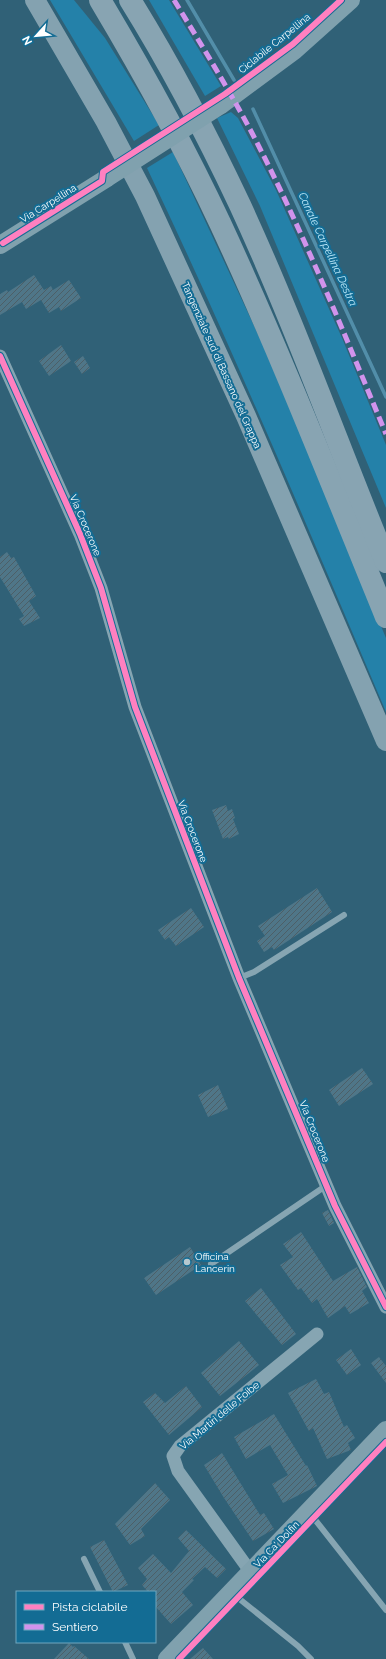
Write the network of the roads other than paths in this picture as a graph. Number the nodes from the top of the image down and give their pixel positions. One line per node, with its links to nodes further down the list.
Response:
1 (35, 0): 9 (main road, Tangenziale sud di Bassano del Grappa)
2 (100, 0): 8 (highway)
3 (130, 0): 7 (highway)
4 (351, 0): 5 (street, Via Carpellina, bridge)
5 (0, 245)
6 (0, 356): 11 (street, Via Crocerone)
7 (386, 562)
8 (386, 617)
9 (386, 741)
10 (344, 915): 11 (lane)
11 (239, 978): 12 (street, Via Crocerone)
12 (327, 1185): 13 (lane); 14 (street, Via Crocerone)
13 (211, 1264)
14 (386, 1307)
15 (317, 1334): 19 (street, Via Martiri delle Foibe)
16 (386, 1430): 17 (street, Via Ca' Dolfin)
17 (308, 1511): 19 (street, Via Ca' Dolfin); 22 (lane)
18 (84, 1560): 20 (lane)
19 (250, 1571): 21 (street, Via Ca' Dolfin)
20 (100, 1591)
21 (231, 1592): 25 (street, Via Ca' Dolfin); 26 (lane)
22 (386, 1610)
23 (125, 1643): 24 (lane)
24 (133, 1659)
25 (167, 1659)
26 (310, 1659)

